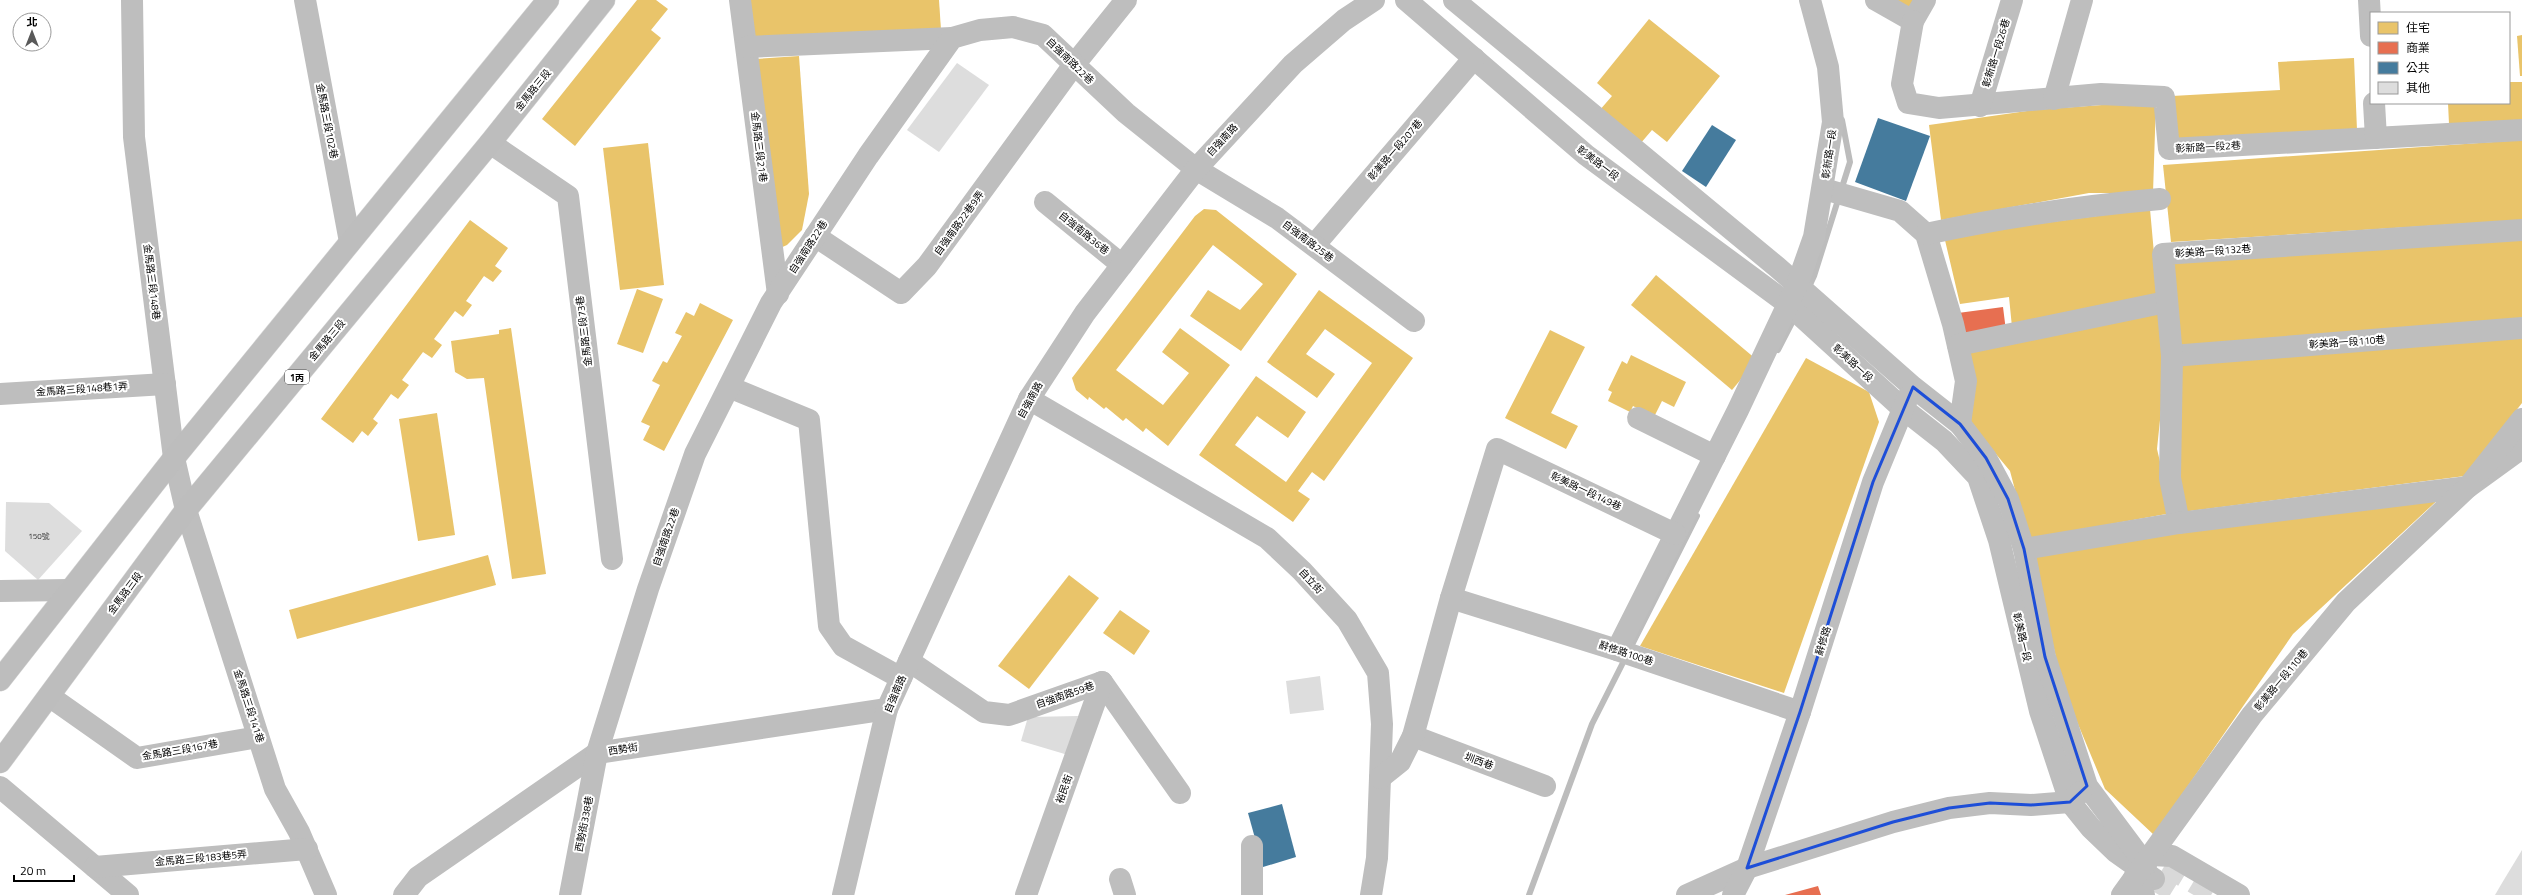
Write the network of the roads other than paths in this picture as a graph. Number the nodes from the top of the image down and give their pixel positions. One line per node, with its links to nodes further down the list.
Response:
1 (132, 0): 45 (street, 金馬路三段148巷)
2 (305, 0): 35 (street, 金馬路三段102巷)
3 (548, 0): 35 (main road)
4 (604, 0): 27 (main road, 金馬路三段 / 1丙)
5 (740, 0): 19 (street, 金馬路三段21巷)
6 (1126, 0): 21 (street)
7 (1374, 0): 28 (street, 自強南路)
8 (1406, 0): 20 (street, 彰美路一段)
9 (1454, 0): 39 (street, 彰美路一段)
10 (1810, 0): 29 (street, 彰新路一段)
11 (1876, 0): 17 (street)
12 (1925, 0): 17 (street)
13 (2012, 0): 24 (street, 彰新路一段26巷)
14 (2082, 0): 22 (street)
15 (2369, 0): 16 (street)
16 (2370, 18)
17 (1913, 21): 24 (street, 彰新路一段2巷)
18 (952, 38): 19 (street); 21 (street, 自強南路22巷); 34 (street, 自強南路22巷)
19 (747, 47): 38 (street, 金馬路三段21巷)
20 (1474, 58): 36 (street, 彰美路一段207巷); 39 (street, 彰美路一段)
21 (1073, 66): 28 (street, 自強南路22巷); 34 (street, 自強南路22巷9弄)
22 (2054, 99): 24 (street, 彰新路一段2巷); 26 (street, 彰新路一段2巷)
23 (2374, 104): 26 (street)
24 (1980, 106)
25 (2521, 130): 26 (street, 彰新路一段2巷)
26 (2376, 138)
27 (490, 143): 58 (main road, 金馬路三段 / 1丙); 62 (street, 金馬路三段73巷)
28 (1196, 169): 37 (street, 自強南路); 41 (street, 自強南路25巷)
29 (1832, 192): 33 (street); 39 (street, 彰新路一段)
30 (2160, 199): 33 (street)
31 (1045, 202): 37 (street, 自強南路36巷)
32 (2522, 230): 40 (street, 彰美路一段132巷)
33 (1926, 234): 43 (street)
34 (815, 236): 38 (street, 自強南路22巷)
35 (350, 242): 56 (main road)
36 (1317, 242)
37 (1122, 265): 49 (street, 自強南路)
38 (778, 294): 46 (street, 自強南路22巷)
39 (1793, 294): 47 (street, 彰美路一段); 50 (street, 彰美路一段); 55 (street)
40 (2166, 302): 43 (street); 44 (street)
41 (1414, 321)
42 (2522, 328): 44 (street, 彰美路一段110巷)
43 (1958, 345): 53 (street)
44 (2172, 356): 59 (street)
45 (165, 384): 48 (street, 金馬路三段148巷1弄); 56 (street, 金馬路三段148巷)
46 (729, 387): 68 (street, 自強南路59巷); 75 (street, 自強南路22巷)
47 (1913, 387): 50 (street, 辭修路); 53 (street, 彰美路一段)
48 (0, 394)
49 (1029, 399): 68 (street, 自強南路); 77 (street, 自立街)
50 (1902, 408): 72 (street, 辭修路); 82 (street, 彰美路一段)
51 (1638, 418): 55 (street)
52 (2522, 419): 57 (street, 彰美路一段110巷)
53 (1960, 424): 61 (street, 彰美路一段)
54 (2522, 448): 57 (street)
55 (1715, 456): 60 (street)
56 (174, 458): 58 (street, 金馬路三段148巷); 63 (main road)
57 (2468, 487): 59 (street); 88 (street, 彰美路一段110巷)
58 (186, 510): 70 (main road, 金馬路三段 / 1丙); 74 (street, 金馬路三段141巷)
59 (2179, 523): 61 (street)
60 (1675, 534): 65 (street, 彰美路一段149巷); 66 (street)
61 (2024, 549): 79 (street, 彰美路一段)
62 (612, 559)
63 (69, 590): 64 (street); 67 (main road)
64 (0, 591)
65 (1450, 598): 66 (street, 辭修路100巷); 73 (street)
66 (1617, 650): 72 (street, 辭修路100巷)
67 (4, 669)
68 (905, 669): 69 (street, 自強南路59巷); 71 (street, 自強南路)
69 (1102, 682): 81 (street, 自強南路59巷); 94 (street, 裕民街)
70 (49, 696): 74 (street, 金馬路三段167巷); 76 (main road, 金馬路三段 / 1丙)
71 (887, 709): 75 (street, 西勢街); 93 (street, 自強南路)
72 (1800, 712): 87 (street, 辭修路)
73 (1413, 736): 77 (street); 78 (street, 圳西巷)
74 (258, 737): 85 (street, 金馬路三段141巷)
75 (597, 753): 91 (street, 西勢街); 92 (street, 西勢街338巷)
76 (0, 762)
77 (1380, 778): 96 (street, 自立街)
78 (1545, 786)
79 (2087, 786): 82 (street); 84 (street, 彰美路一段)
80 (0, 787): 86 (street)
81 (1180, 793)
82 (2070, 802): 84 (street, 彰美路一段); 87 (street)
83 (1252, 846): 95 (street)
84 (2122, 846): 88 (street, 彰美路一段)
85 (307, 848): 86 (street, 金馬路三段183巷5弄); 90 (street, 金馬路三段141巷)
86 (95, 867): 89 (street)
87 (1747, 868): 97 (street); 98 (street, 辭修路)
88 (2146, 877): 99 (street)
89 (128, 895)
90 (326, 895)
91 (404, 895)
92 (570, 895)
93 (844, 895)
94 (1026, 895)
95 (1252, 895)
96 (1371, 895)
97 (1687, 895)
98 (1733, 895)
99 (2239, 895)

